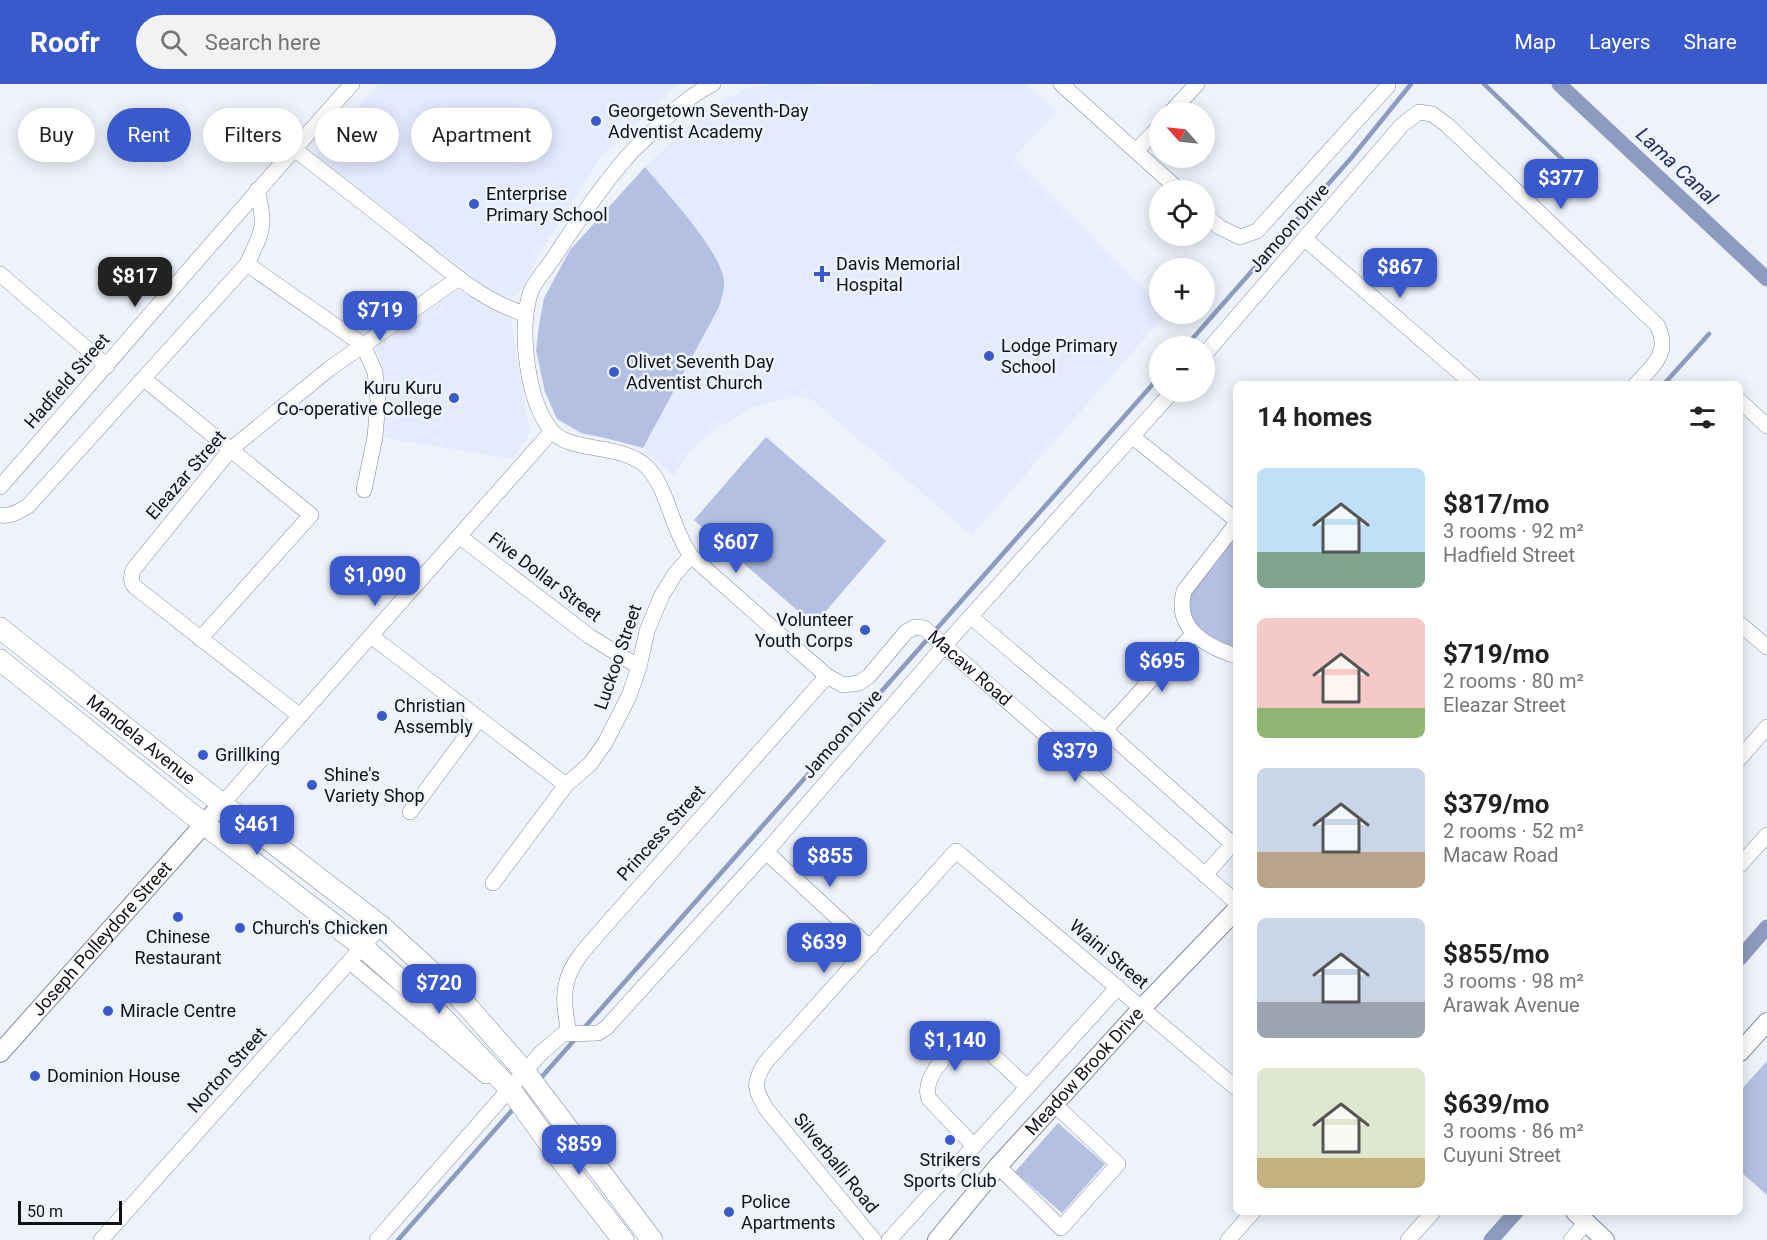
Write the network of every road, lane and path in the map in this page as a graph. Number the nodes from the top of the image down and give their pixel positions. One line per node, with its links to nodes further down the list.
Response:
1 (352, 84): 8 (street, Hadfield Street)
2 (713, 84): 19 (street)
3 (1061, 84): 9 (street)
4 (1197, 84): 6 (street)
5 (1388, 86): 14 (street)
6 (1181, 102)
7 (1149, 137): 9 (street)
8 (303, 139)
9 (1136, 151): 12 (street)
10 (303, 156): 18 (street)
11 (282, 162): 13 (street, Hadfield Street)
12 (1168, 180)
13 (257, 190): 16 (street); 22 (street, Hadfield Street)
14 (1215, 223)
15 (1305, 239): 20 (street, Jamoon Drive); 24 (street); 25 (street, Jamoon Drive)
16 (247, 264): 21 (street); 23 (street)
17 (0, 274): 22 (street)
18 (459, 278): 19 (street); 21 (street, Eleazar Street)
19 (526, 314): 29 (street)
20 (1215, 342)
21 (363, 345): 31 (street, Eleazar Street); 33 (street)
22 (107, 366): 32 (street, Hadfield Street)
23 (144, 379): 31 (street); 34 (street)
24 (1470, 381)
25 (1639, 381)
26 (1163, 402): 30 (street, Jamoon Drive)
27 (1743, 403): 28 (street)
28 (1767, 426)
29 (552, 432): 37 (street); 38 (street, Macaw Road)
30 (1133, 437): 35 (street); 39 (street, Jamoon Drive)
31 (231, 449): 44 (street, Eleazar Street); 44 (street)
32 (0, 487)
33 (364, 490)
34 (0, 515)
35 (1233, 520)
36 (1233, 526): 42 (street)
37 (459, 536): 43 (street); 49 (street, Five Dollar Street)
38 (691, 556): 49 (street, Luckoo Street); 50 (street, Macaw Road)
39 (971, 617): 45 (street, Jamoon Drive); 54 (street)
40 (1743, 627): 46 (street)
41 (0, 628): 57 (main road, Mandela Avenue)
42 (1194, 633): 47 (street); 54 (street)
43 (371, 636): 51 (street); 52 (street)
44 (200, 639): 51 (street, Eleazar Street)
45 (941, 642): 50 (street, Macaw Road); 64 (street, Jamoon Drive); 66 (street, Macaw Road)
46 (1767, 647)
47 (1233, 655)
48 (0, 660): 59 (main road, Mandela Avenue)
49 (639, 668): 56 (street, Luckoo Street)
50 (827, 676): 76 (street, Princess Street)
51 (300, 716): 57 (street)
52 (479, 719): 56 (street); 58 (street)
53 (1767, 727): 55 (street)
54 (1105, 730): 61 (street)
55 (1743, 755)
56 (566, 785): 67 (street, Luckoo Street)
57 (222, 804): 59 (street, Joseph Polleydore Street); 70 (main road, Mandela Avenue)
58 (410, 812)
59 (204, 824): 72 (main road, Mandela Avenue); 78 (street, Joseph Polleydore Street)
60 (1767, 836): 65 (street)
61 (1233, 842)
62 (1233, 846): 66 (street)
63 (956, 851): 71 (street, Silverballi Road); 73 (street, Waini Street)
64 (766, 852): 71 (street); 76 (street, Jamoon Drive)
65 (1743, 862)
66 (1205, 875): 68 (street, Macaw Road)
67 (493, 883)
68 (1233, 899)
69 (1233, 912): 74 (street, Meadow Brook Drive)
70 (381, 926): 72 (street, Norton Street); 79 (main road, Mandela Avenue)
71 (870, 948): 93 (street, Silverballi Road)
72 (356, 955): 82 (main road, Mandela Avenue); 89 (street, Norton Street)
73 (1118, 987): 74 (street, Waini Street); 81 (street)
74 (1142, 1008): 80 (street, Waini Street); 83 (street, Meadow Brook Drive)
75 (1767, 1022): 77 (street)
76 (571, 1033): 79 (street)
77 (1743, 1049)
78 (0, 1053)
79 (532, 1081): 82 (street); 92 (main road, Mandela Avenue)
80 (1233, 1085)
81 (1027, 1087): 84 (street); 84 (street)
82 (514, 1096): 90 (street); 91 (main road, Mandela Avenue)
83 (1054, 1104): 85 (street, Meadow Brook Drive); 85 (street)
84 (974, 1146): 94 (street)
85 (998, 1166): 95 (street, Meadow Brook Drive)
86 (1250, 1215): 96 (street)
87 (1430, 1215): 97 (street)
88 (1585, 1215): 98 (street); 99 (street)
89 (101, 1240)
90 (377, 1240)
91 (623, 1240)
92 (652, 1240)
93 (874, 1240)
94 (889, 1240)
95 (937, 1240)
96 (1228, 1240)
97 (1408, 1240)
98 (1571, 1240)
99 (1605, 1240)

